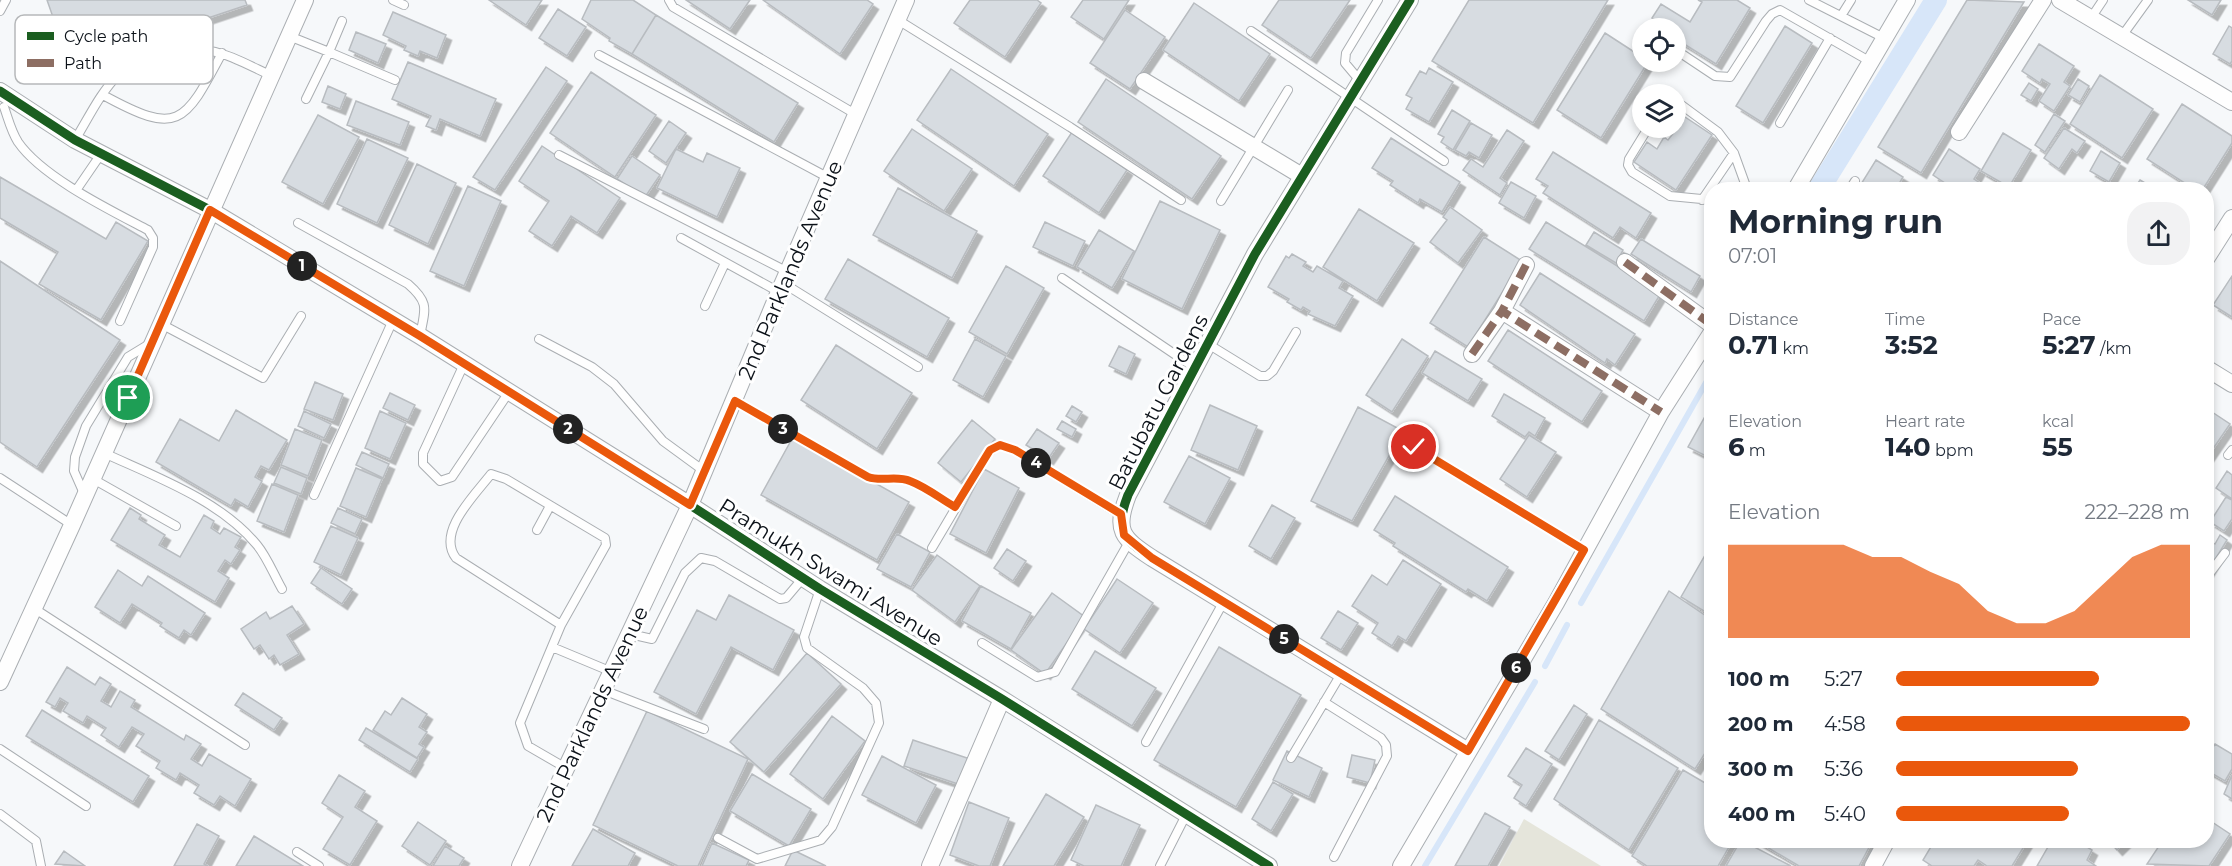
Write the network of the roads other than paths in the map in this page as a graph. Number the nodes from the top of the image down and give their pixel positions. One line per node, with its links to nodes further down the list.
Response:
1 (6, 0): 16 (lane)
2 (305, 0): 22 (street)
3 (393, 0): 15 (lane)
4 (669, 0): 46 (lane)
5 (906, 0): 19 (street, 2nd Parklands Avenue)
6 (1378, 0): 36 (lane)
7 (1410, 0): 36 (street, Batubatu Gardens)
8 (1809, 0): 17 (lane)
9 (1851, 0): 17 (lane)
10 (1907, 0): 25 (street)
11 (2043, 0): 48 (street)
12 (2060, 0): 18 (street)
13 (2103, 0): 18 (lane)
14 (2148, 0): 23 (lane)
15 (404, 5)
16 (0, 11)
17 (1841, 16): 25 (lane)
18 (2091, 18): 23 (street)
19 (898, 20): 46 (street, 2nd Parklands Avenue); 62 (lane)
20 (342, 21): 27 (lane)
21 (1251, 31): 41 (lane)
22 (289, 36): 27 (lane); 33 (street)
23 (2122, 36): 44 (street)
24 (1830, 38): 30 (lane); 31 (lane); 47 (lane)
25 (1884, 38): 31 (street)
26 (213, 51): 28 (lane)
27 (329, 52): 34 (lane); 42 (lane)
28 (222, 53): 32 (lane); 33 (lane)
29 (599, 55): 57 (lane)
30 (1686, 56)
31 (1871, 62): 60 (street)
32 (213, 69)
33 (272, 76): 65 (street)
34 (395, 80)
35 (1144, 81): 51 (street)
36 (1361, 82): 41 (street, Batubatu Gardens)
37 (111, 84): 40 (lane)
38 (204, 84): 40 (lane)
39 (1288, 90): 51 (lane)
40 (103, 95): 50 (lane)
41 (1352, 97): 55 (lane); 56 (street, Batubatu Gardens)
42 (306, 99)
43 (4, 101): 50 (street, Pramukh Swami Avenue); 61 (lane)
44 (2232, 102)
45 (1686, 108): 52 (lane)
46 (857, 115): 57 (street, 2nd Parklands Avenue)
47 (1780, 123)
48 (1959, 132)
49 (1642, 138): 63 (lane)
50 (75, 140): 53 (street, Pramukh Swami Avenue)
51 (1253, 147): 56 (street); 64 (lane)
52 (1734, 153): 58 (lane); 59 (lane)
53 (100, 154): 61 (lane); 65 (street, Pramukh Swami Avenue)
54 (559, 155): 74 (lane)
55 (1444, 161)
56 (1302, 176): 86 (street, Batubatu Gardens)
57 (829, 178): 74 (street, 2nd Parklands Avenue)
58 (1717, 182)
59 (1745, 182)
60 (1801, 182)
61 (77, 189): 79 (lane)
62 (1181, 200)
63 (1704, 200)
64 (1221, 201)
65 (210, 210): 78 (street, Pramukh Swami Avenue); 80 (street)
66 (2232, 218): 69 (street)
67 (298, 224): 83 (lane)
68 (681, 238): 71 (lane)
69 (2214, 246)
70 (1625, 262): 81 (street)
71 (725, 263): 74 (lane); 75 (lane)
72 (1526, 265): 76 (street)
73 (1062, 278): 91 (lane)
74 (784, 282): 90 (lane); 95 (street, 2nd Parklands Avenue)
75 (705, 306)
76 (1502, 311): 88 (street); 96 (street)
77 (301, 315): 80 (lane)
78 (393, 320): 83 (street, Pramukh Swami Avenue); 102 (lane)
79 (120, 321)
80 (160, 324): 85 (street)
81 (1704, 330)
82 (1296, 332): 86 (lane)
83 (420, 336): 89 (street, Pramukh Swami Avenue)
84 (540, 339): 99 (lane)
85 (152, 342): 98 (street); 103 (lane)
86 (1208, 344): 91 (street, Batubatu Gardens)
87 (1704, 344): 96 (street)
88 (1472, 354)
89 (464, 364): 94 (street, Pramukh Swami Avenue); 94 (lane)
90 (918, 367)
91 (1195, 368): 107 (street, Batubatu Gardens)
92 (2214, 373): 93 (street)
93 (2232, 384)
94 (509, 392): 104 (street, Pramukh Swami Avenue)
95 (735, 401): 99 (street, 2nd Parklands Avenue); 106 (lane)
96 (1661, 412): 113 (street)
97 (1414, 447): 113 (lane)
98 (104, 453): 101 (street); 117 (lane)
99 (704, 471): 104 (street, 2nd Parklands Avenue)
100 (0, 478): 108 (lane)
101 (93, 479): 103 (street); 109 (lane)
102 (314, 495)
103 (85, 496): 108 (street)
104 (690, 505): 116 (street, Pramukh Swami Avenue); 122 (street, 2nd Parklands Avenue)
105 (550, 506): 110 (lane); 121 (lane); 121 (lane)
106 (955, 507): 107 (lane); 112 (lane)
107 (1121, 514): 111 (street, Batubatu Gardens)
108 (72, 525): 120 (street)
109 (176, 526)
110 (537, 530)
111 (1129, 542): 119 (street); 123 (lane)
112 (932, 548)
113 (1584, 550): 135 (street)
114 (2225, 553): 115 (lane)
115 (2214, 567)
116 (803, 578): 118 (street, Pramukh Swami Avenue); 122 (lane)
117 (282, 589)
118 (820, 590): 129 (street, Pramukh Swami Avenue); 141 (lane)
119 (1224, 601): 126 (street); 132 (lane)
120 (35, 609): 127 (street); 133 (lane)
121 (561, 624): 124 (lane)
122 (630, 634): 125 (street, 2nd Parklands Avenue)
123 (982, 643)
124 (552, 647): 125 (lane); 137 (lane)
125 (612, 672): 128 (street, 2nd Parklands Avenue)
126 (1341, 674): 130 (lane); 135 (street)
127 (1, 679)
128 (603, 690): 131 (lane); 137 (street, 2nd Parklands Avenue)
129 (1002, 699): 139 (street, Pramukh Swami Avenue); 149 (street)
130 (1324, 702): 136 (lane); 144 (lane)
131 (704, 729)
132 (1146, 742)
133 (245, 745)
134 (0, 749): 138 (lane)
135 (1468, 751): 151 (street)
136 (1291, 758)
137 (566, 768): 148 (street, 2nd Parklands Avenue)
138 (86, 806)
139 (1187, 813): 145 (street, Pramukh Swami Avenue); 150 (lane)
140 (0, 814): 146 (lane)
141 (718, 838)
142 (1883, 848): 152 (street)
143 (297, 852): 147 (lane)
144 (1335, 857)
145 (1261, 864)
146 (41, 866)
147 (319, 866)
148 (520, 866)
149 (930, 866)
150 (1160, 866)
151 (1401, 866)
152 (1873, 866)

